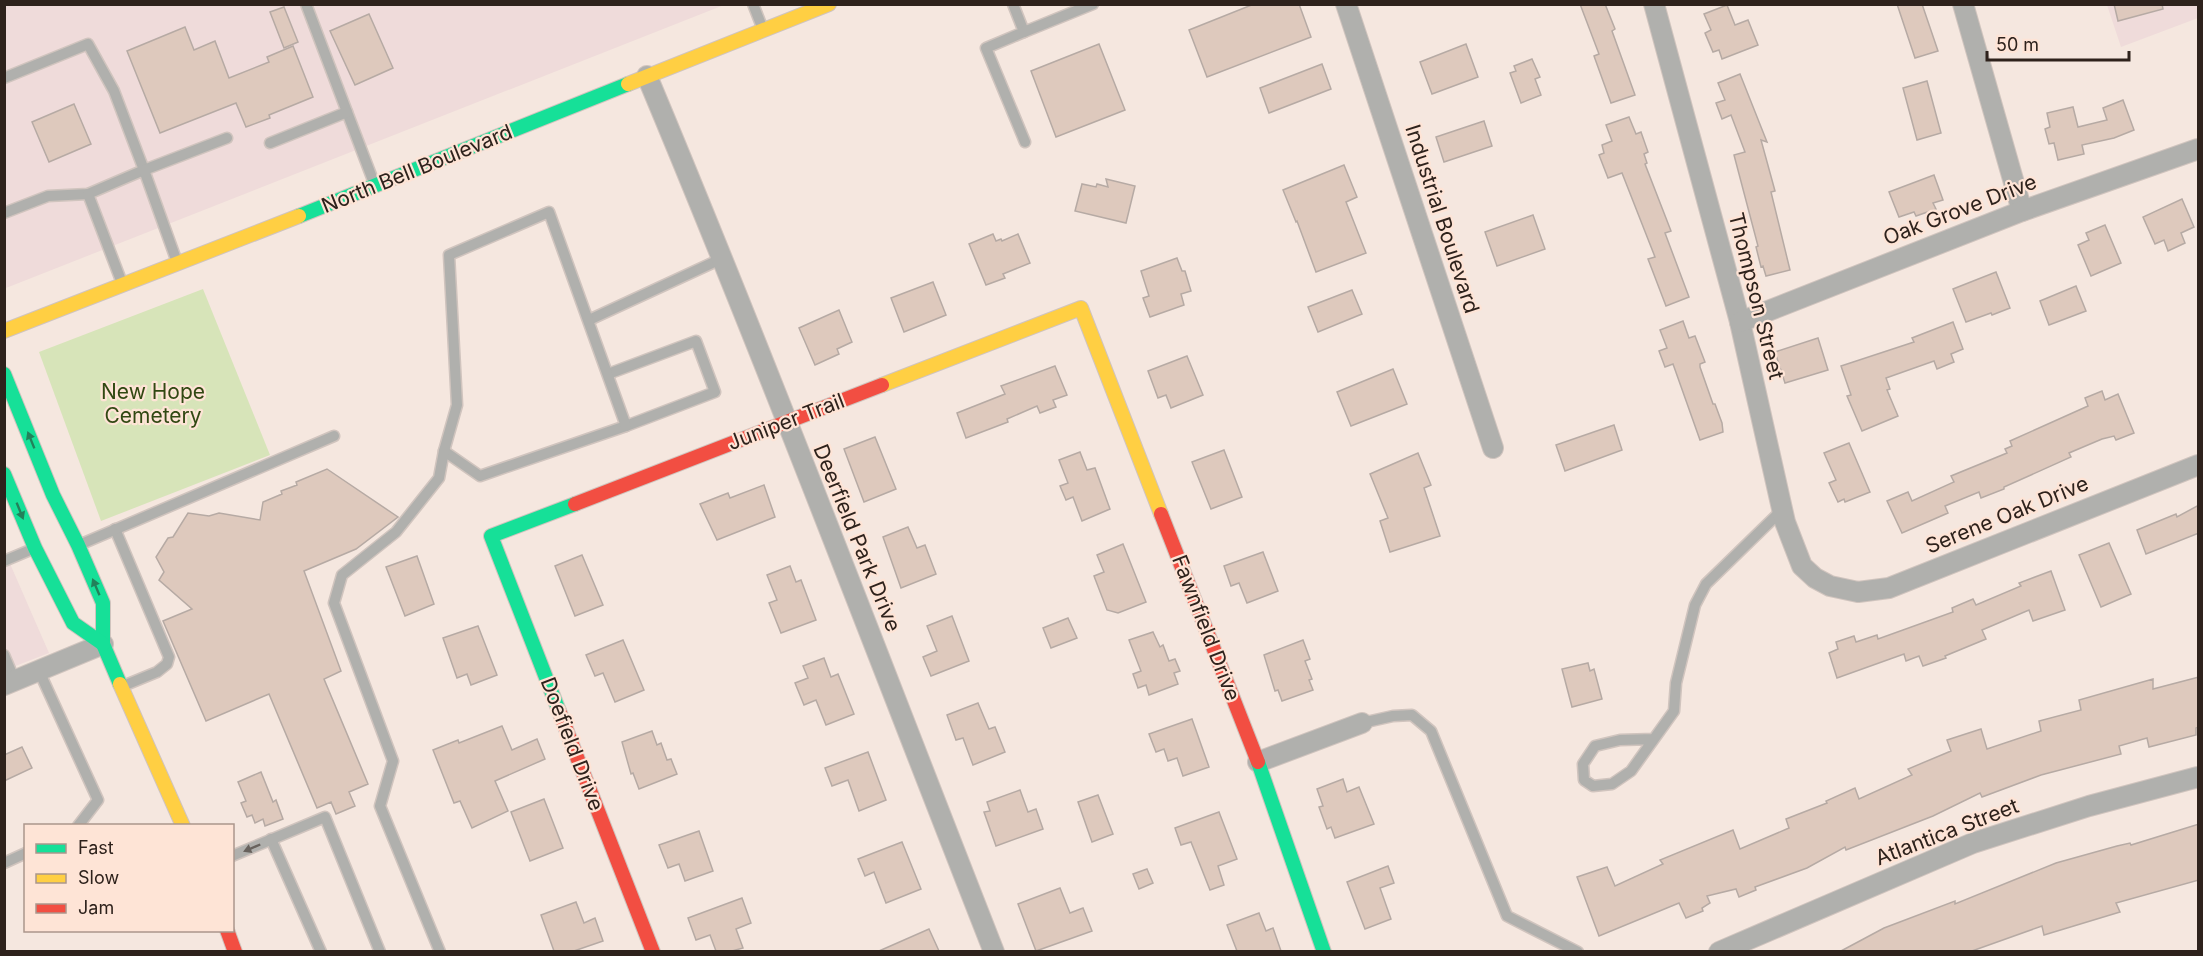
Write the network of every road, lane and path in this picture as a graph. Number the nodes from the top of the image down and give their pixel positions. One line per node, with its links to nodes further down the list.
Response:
1 (306, 4): 13 (lane)
2 (753, 4): 9 (lane)
3 (829, 4): 9 (street, North Bell Boulevard)
4 (1013, 4): 10 (lane)
5 (1093, 4): 10 (lane)
6 (1346, 4): 35 (street, Industrial Boulevard)
7 (1654, 4): 28 (street, Thompson Street)
8 (1963, 4): 21 (street)
9 (763, 30): 11 (street, North Bell Boulevard)
10 (1024, 32): 15 (lane)
11 (646, 76): 19 (street, North Bell Boulevard); 23 (street, Deerfield Park Drive)
12 (4, 78): 18 (lane)
13 (347, 112): 16 (lane); 19 (lane)
14 (227, 138): 18 (lane)
15 (1025, 142)
16 (270, 143)
17 (2199, 149): 21 (street, Oak Grove Drive)
18 (144, 170): 20 (lane); 24 (lane)
19 (375, 187): 24 (street, North Bell Boulevard)
20 (88, 194): 22 (lane); 25 (lane)
21 (2022, 211): 28 (street, Oak Grove Drive)
22 (4, 213)
23 (723, 258): 27 (lane); 32 (street, Deerfield Park Drive)
24 (177, 262): 25 (street, North Bell Boulevard)
25 (122, 284): 29 (street, North Bell Boulevard)
26 (1081, 308): 32 (street, Juniper Trail); 53 (street, Fawnfield Drive)
27 (589, 320): 31 (lane); 36 (lane)
28 (1740, 322): 39 (street, Thompson Street)
29 (4, 331)
30 (4, 374): 42 (street, one-way to 30)
31 (608, 374): 33 (lane); 33 (lane)
32 (785, 422): 41 (street, Juniper Trail); 67 (street, Deerfield Park Drive)
33 (626, 426): 36 (lane)
34 (334, 436): 40 (lane)
35 (1493, 448)
36 (444, 451): 65 (lane)
37 (2199, 465): 45 (street, Serene Oak Drive)
38 (4, 474): 43 (street, one-way to 43)
39 (1782, 510): 45 (street, Thompson Street); 52 (lane)
40 (115, 529): 42 (lane); 50 (lane)
41 (491, 536): 66 (street, Doefield Drive)
42 (78, 545): 46 (street, one-way to 42)
43 (35, 548): 44 (lane); 46 (street)
44 (4, 561)
45 (1830, 586)
46 (103, 644): 48 (street); 50 (street)
47 (4, 655): 49 (lane)
48 (39, 671): 49 (street); 55 (lane)
49 (10, 683)
50 (123, 686): 56 (street)
51 (1362, 723): 53 (street); 69 (lane)
52 (1654, 739): 52 (lane)
53 (1258, 762): 68 (street, Fawnfield Drive)
54 (2199, 777): 70 (street, Atlantica Street)
55 (79, 824)
56 (183, 824)
57 (271, 839): 59 (lane, one-way to 59); 63 (lane); 64 (lane)
58 (24, 854): 60 (lane)
59 (234, 855)
60 (4, 863)
61 (228, 932): 62 (street)
62 (235, 951)
63 (321, 951)
64 (380, 951)
65 (440, 951)
66 (653, 951)
67 (994, 951)
68 (1324, 951)
69 (1578, 951)
70 (1719, 951)

